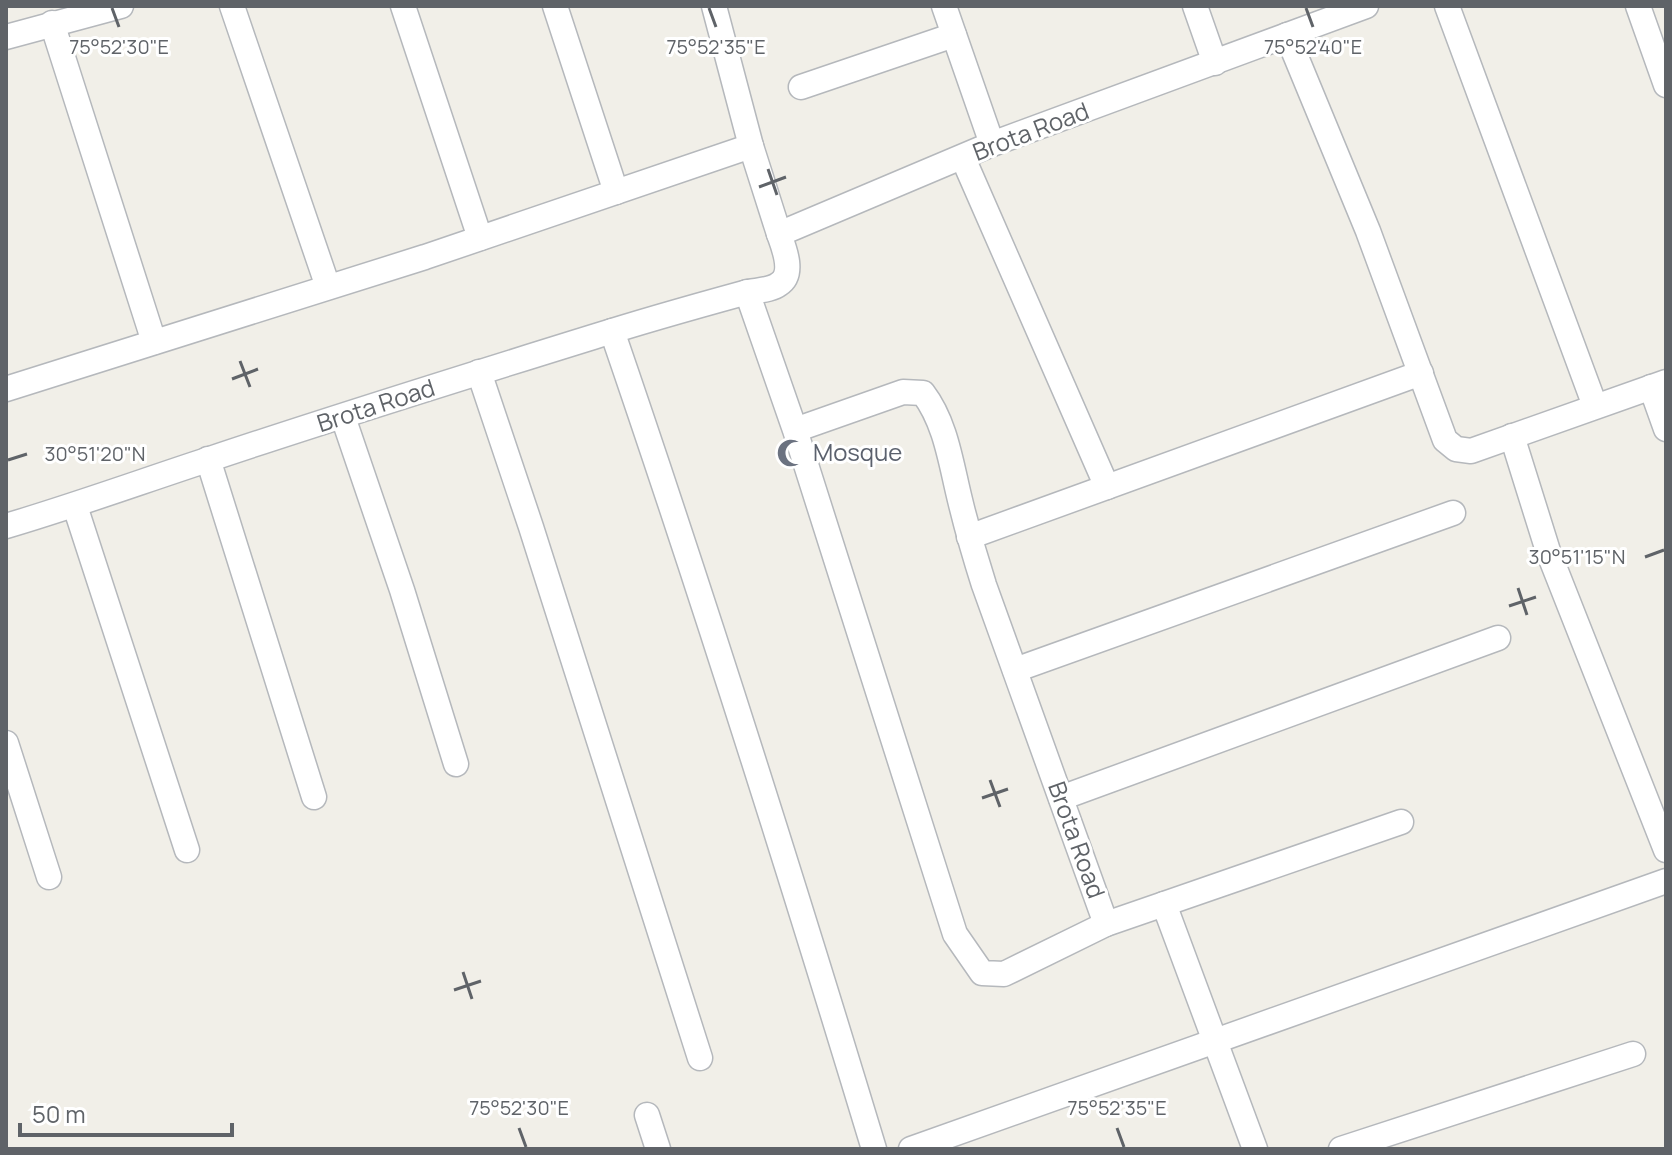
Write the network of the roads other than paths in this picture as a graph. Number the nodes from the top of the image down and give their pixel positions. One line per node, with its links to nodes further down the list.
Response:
1 (121, 6): 11 (street)
2 (232, 6): 24 (street)
3 (403, 6): 23 (street)
4 (555, 6): 21 (street)
5 (714, 6): 19 (street)
6 (944, 6): 12 (street)
7 (1195, 6): 15 (street)
8 (1447, 6): 32 (street)
9 (1638, 6): 16 (street)
10 (1354, 8): 13 (street, Brota Road)
11 (52, 23): 14 (street); 27 (street)
12 (954, 35): 17 (street); 18 (street)
13 (1287, 35): 15 (street, Brota Road); 29 (street)
14 (6, 37)
15 (1215, 63): 18 (street, Brota Road)
16 (1666, 85)
17 (801, 87)
18 (992, 144): 20 (street, Brota Road)
19 (751, 146): 21 (street); 22 (street)
20 (963, 158): 22 (street, Brota Road); 38 (street)
21 (616, 192): 23 (street)
22 (779, 234): 25 (street, Brota Road)
23 (480, 238): 24 (street)
24 (328, 287): 27 (street)
25 (747, 292): 26 (street, Brota Road); 35 (street, Brota Road)
26 (612, 331): 28 (street, Brota Road); 61 (street)
27 (154, 342): 31 (street)
28 (479, 372): 33 (street, Brota Road); 58 (street)
29 (1421, 373): 36 (street); 38 (street)
30 (1658, 384): 32 (street); 34 (street)
31 (6, 389)
32 (1595, 406): 36 (street)
33 (343, 417): 37 (street, Brota Road); 46 (street)
34 (1666, 429)
35 (795, 430): 42 (street, Brota Road); 55 (street, Brota Road)
36 (1512, 436): 51 (street)
37 (208, 459): 39 (street, Brota Road); 47 (street)
38 (1107, 487): 42 (street)
39 (75, 506): 41 (street, Brota Road); 50 (street)
40 (1453, 513): 44 (street)
41 (6, 526)
42 (969, 537): 44 (street, Brota Road)
43 (1498, 638): 48 (street)
44 (1015, 670): 48 (street, Brota Road)
45 (6, 743): 52 (street)
46 (456, 764)
47 (314, 797)
48 (1061, 798): 55 (street, Brota Road)
49 (1401, 822): 54 (street)
50 (187, 850)
51 (1666, 850)
52 (49, 877)
53 (1666, 881): 56 (street)
54 (1164, 904): 55 (street); 56 (street)
55 (1106, 924)
56 (1216, 1043): 62 (street); 63 (street)
57 (1633, 1054): 64 (street)
58 (700, 1058)
59 (647, 1115): 60 (street)
60 (658, 1149)
61 (874, 1149)
62 (911, 1149)
63 (1255, 1149)
64 (1341, 1149)

